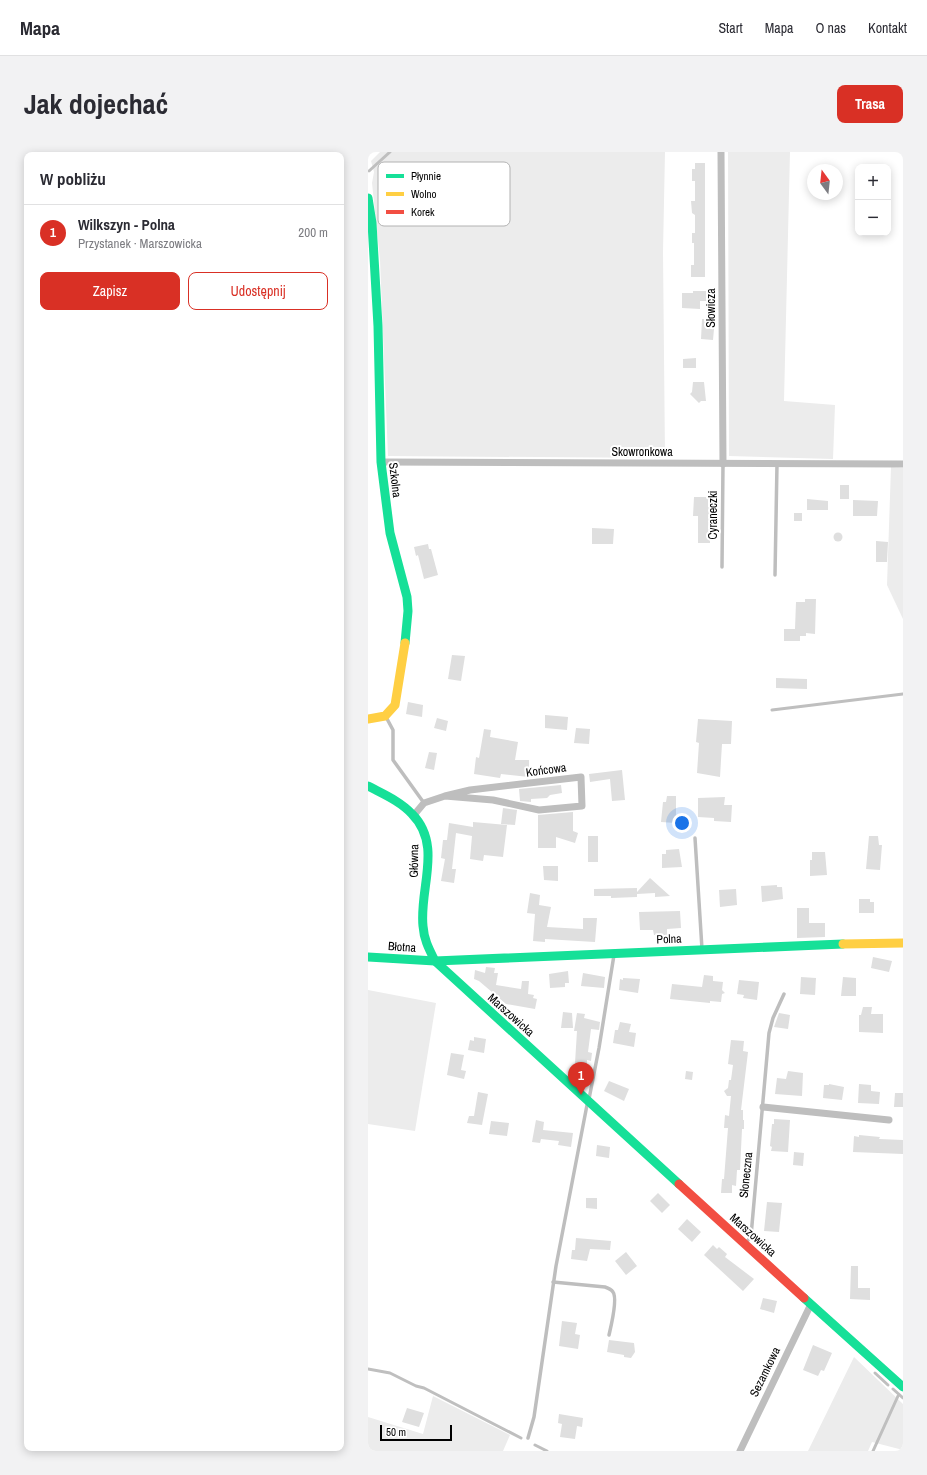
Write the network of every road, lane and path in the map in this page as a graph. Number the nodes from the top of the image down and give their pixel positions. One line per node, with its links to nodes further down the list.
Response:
1 (721, 152): 4 (street, Słowicza)
2 (368, 198): 3 (street, Szkolna)
3 (380, 462): 4 (street, Skowronkowa); 9 (street, Szkolna)
4 (723, 464): 5 (street, Skowronkowa); 7 (lane, Cyraneczki)
5 (778, 464): 6 (street, Skowronkowa); 8 (lane)
6 (903, 464)
7 (722, 567)
8 (774, 575)
9 (385, 716): 10 (street); 13 (lane)
10 (368, 719)
11 (368, 786): 14 (street, Główna)
12 (445, 796): 12 (street, Końcowa); 13 (street, Końcowa)
13 (424, 802): 14 (street)
14 (414, 815): 20 (street, Główna)
15 (695, 838): 17 (lane)
16 (903, 943): 17 (street, Polna)
17 (702, 950): 18 (street, Polna)
18 (614, 954): 20 (street, Polna); 22 (lane)
19 (368, 957): 20 (street, Błotna)
20 (435, 961): 22 (street, Marszowicka)
21 (784, 994): 23 (lane, Słoneczna)
22 (588, 1101): 25 (street, Marszowicka); 26 (lane)
23 (763, 1107): 24 (street); 25 (lane, Słoneczna)
24 (889, 1120)
25 (745, 1243): 27 (street, Marszowicka)
26 (553, 1282): 28 (lane); 30 (lane)
27 (811, 1304): 29 (street, Marszowicka); 31 (street, Sezamkowa)
28 (609, 1335)
29 (903, 1387)
30 (528, 1438)
31 (740, 1451)

